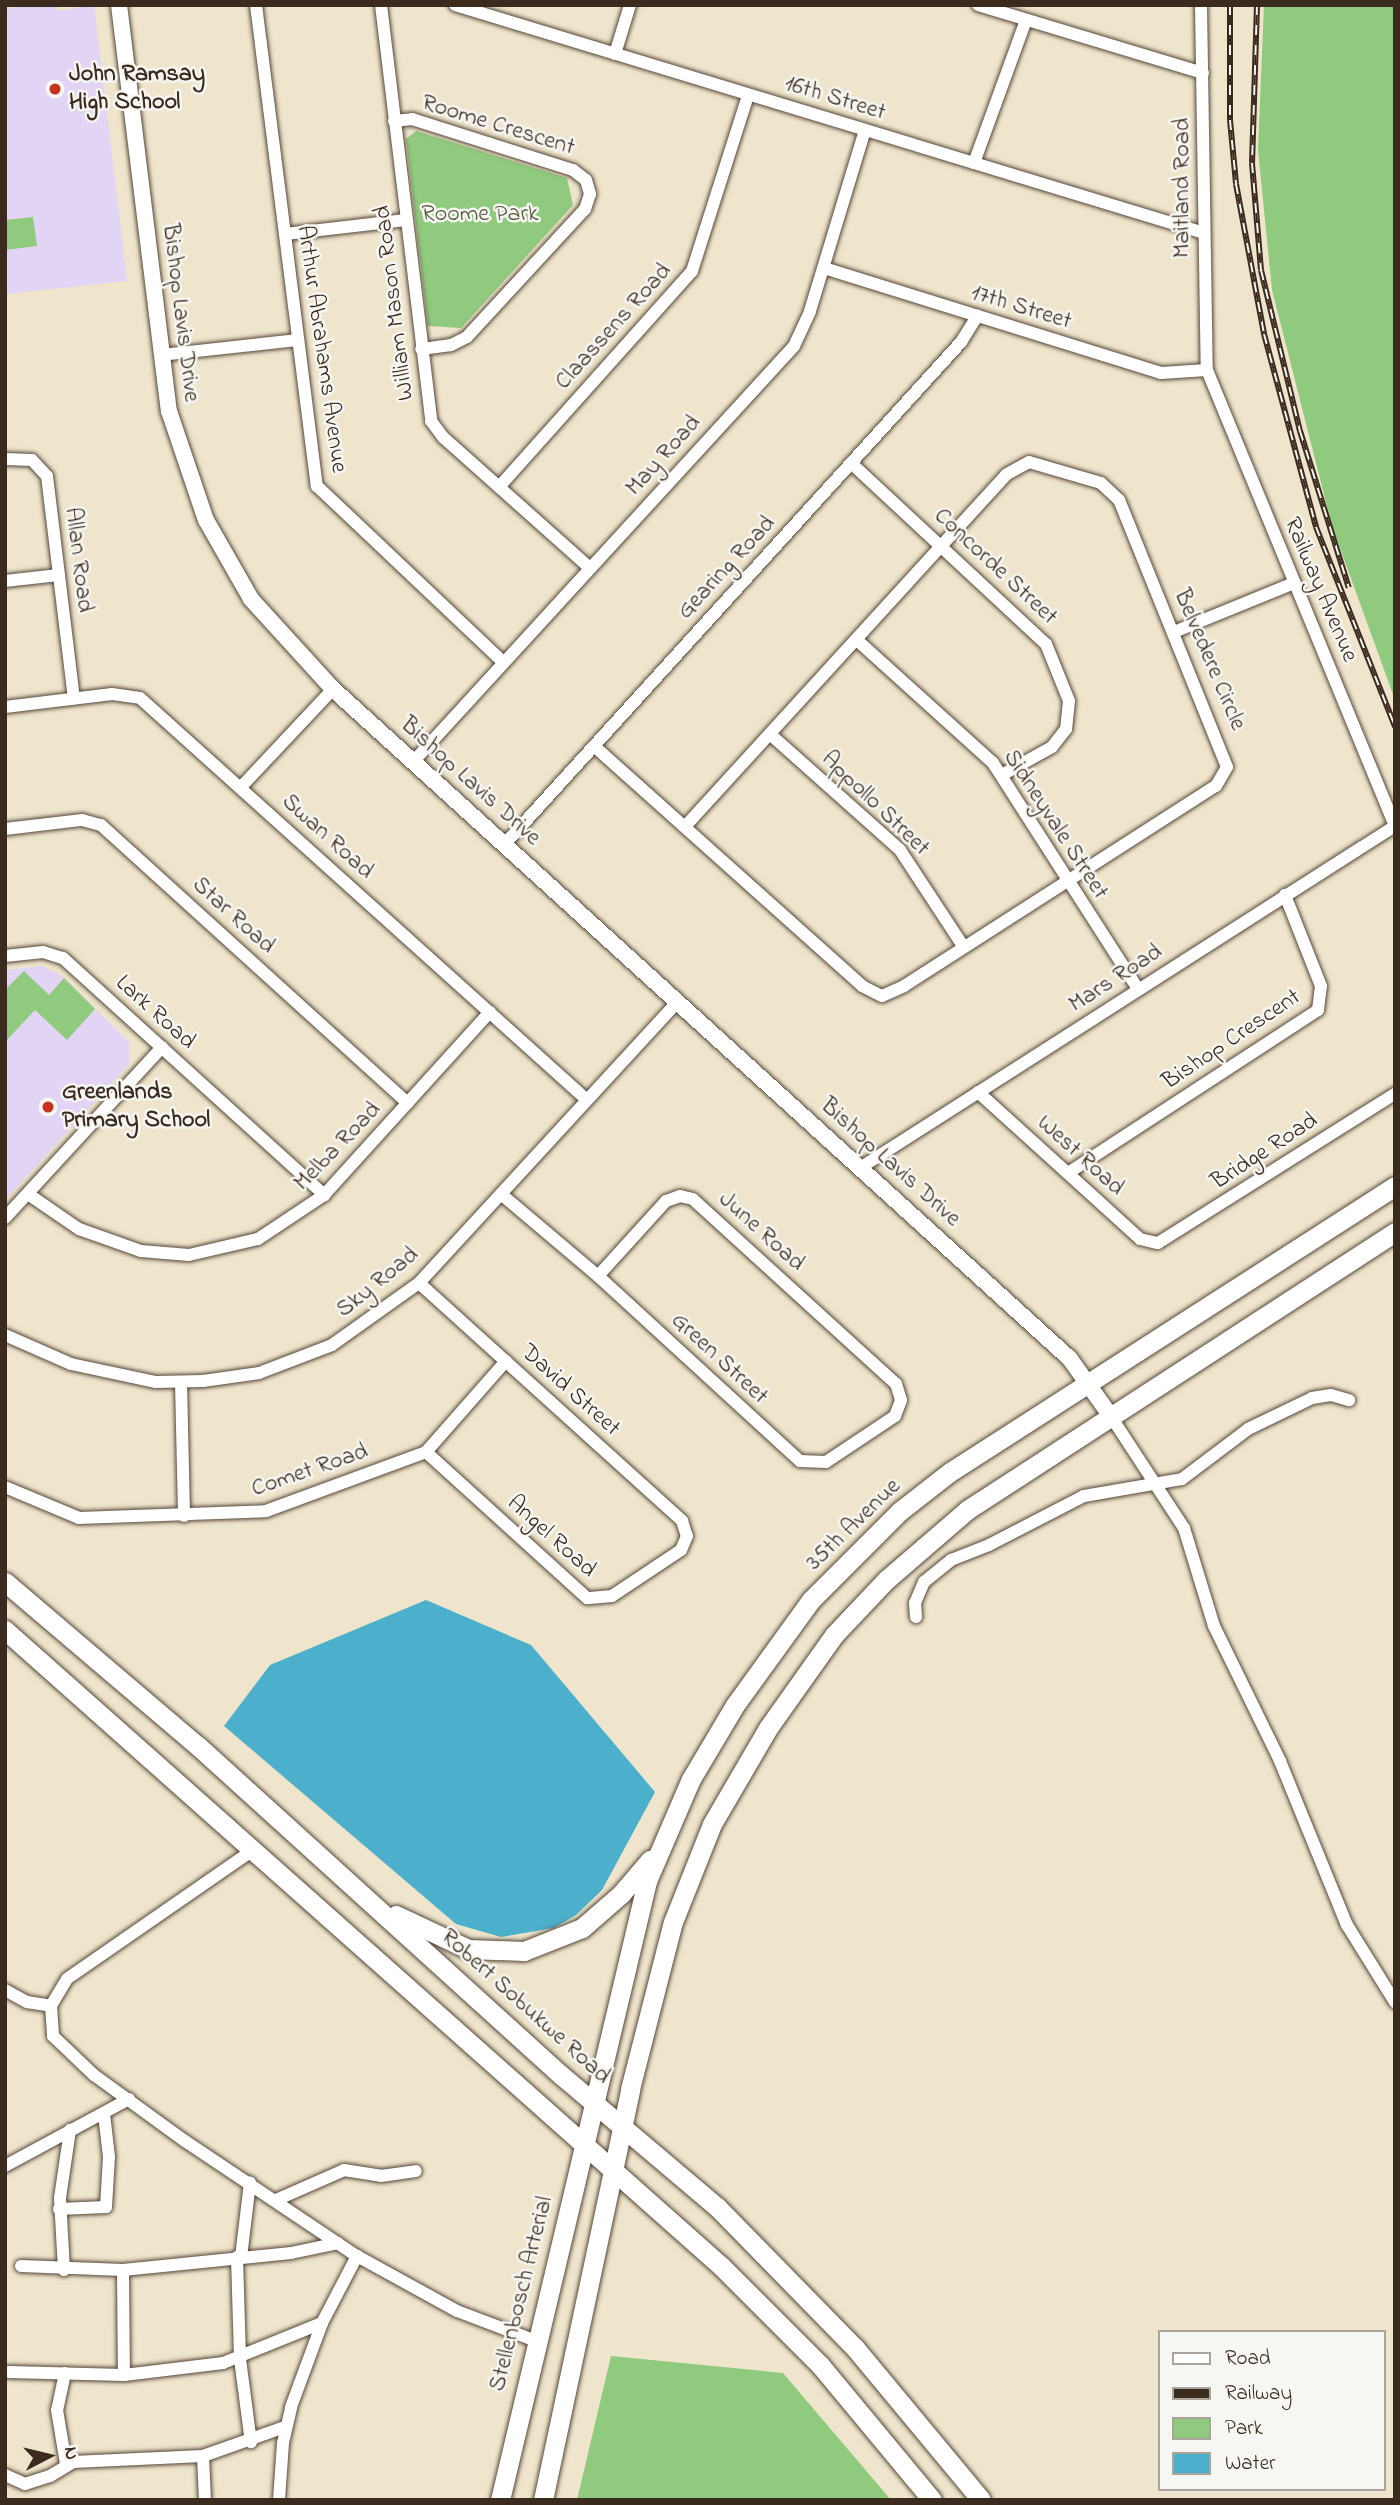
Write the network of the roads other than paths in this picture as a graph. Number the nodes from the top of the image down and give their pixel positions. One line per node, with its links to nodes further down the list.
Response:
1 (119, 5): 22 (street, Bishop Lavis Drive)
2 (256, 5): 17 (street, Arthur Abrahams Avenue)
3 (381, 5): 12 (street, William Mason Road)
4 (455, 5): 9 (street, 16th Street)
5 (630, 5): 9 (street)
6 (978, 5): 8 (street)
7 (1202, 5): 10 (street, Maitland Road)
8 (1026, 20): 10 (street); 14 (street)
9 (615, 54): 11 (street, 16th Street)
10 (1203, 72): 16 (street, Maitland Road)
11 (748, 95): 13 (street, 16th Street); 26 (street, Claassens Road)
12 (394, 121): 15 (street, William Mason Road); 21 (street, Roome Crescent)
13 (866, 130): 14 (street, 16th Street); 18 (street, May Road)
14 (974, 163): 16 (street, 16th Street)
15 (406, 220): 17 (street); 21 (street, William Mason Road)
16 (1204, 233): 23 (street, Maitland Road)
17 (285, 234): 20 (street, Arthur Abrahams Avenue)
18 (824, 268): 19 (street, 17th Street); 28 (street, May Road)
19 (977, 316): 23 (street, 17th Street); 25 (street, Gearing Road)
20 (296, 340): 22 (street); 34 (street, Arthur Abrahams Avenue)
21 (421, 349): 26 (street, William Mason Road)
22 (161, 355): 35 (street, Bishop Lavis Drive)
23 (1208, 370): 31 (street, Railway Avenue)
24 (5, 459): 29 (street, Allan Road)
25 (850, 463): 27 (street, Concorde Street); 39 (street, Gearing Road)
26 (499, 486): 28 (street, William Mason Road)
27 (943, 545): 32 (street, Belvedere Circle); 33 (street, Belvedere Circle); 41 (street, Concorde Street)
28 (590, 568): 34 (street, May Road)
29 (59, 575): 30 (street); 36 (street, Allan Road)
30 (5, 581)
31 (1294, 583): 32 (street); 44 (street, Railway Avenue)
32 (1174, 632): 47 (street, Belvedere Circle)
33 (858, 641): 38 (street, Belvedere Circle); 41 (street, Sidneyvale Street)
34 (503, 662): 40 (street, May Road)
35 (333, 689): 40 (street, Bishop Lavis Drive); 42 (street)
36 (74, 698): 37 (street, Swan Road); 42 (street, Swan Road)
37 (5, 707)
38 (771, 735): 43 (street, Belvedere Circle); 49 (street, Appollo Street)
39 (594, 746): 43 (street, Belvedere Circle); 46 (street, Gearing Road)
40 (413, 762): 46 (street, Bishop Lavis Drive)
41 (1002, 775): 47 (street, Sidneyvale Street)
42 (241, 787): 53 (street, Swan Road)
43 (686, 826): 49 (street, Belvedere Circle)
44 (1395, 826): 48 (street, Mars Road)
45 (5, 829): 58 (street, Star Road)
46 (504, 845): 52 (street, Bishop Lavis Drive)
47 (1066, 881): 49 (street, Belvedere Circle); 51 (street, Sidneyvale Street)
48 (1285, 895): 51 (street, Mars Road); 60 (street, Bishop Crescent)
49 (963, 946)
50 (5, 956): 54 (street, Lark Road)
51 (1138, 989): 55 (street, Mars Road)
52 (678, 1001): 57 (street, Sky Road); 59 (street, Bishop Lavis Drive)
53 (490, 1012): 57 (street, Swan Road); 58 (street, Melba Road)
54 (162, 1047): 62 (street); 64 (street, Lark Road)
55 (978, 1092): 59 (street, Mars Road); 60 (street, West Road)
56 (1395, 1094): 67 (street, Bridge Road)
57 (586, 1099): 63 (street, Sky Road)
58 (408, 1103): 64 (street, Melba Road)
59 (860, 1168): 74 (street, Bishop Lavis Drive)
60 (1068, 1173): 67 (street, West Road)
61 (1395, 1186): 74 (main road, 35th Avenue)
62 (28, 1194): 64 (street, Melba Road); 65 (street)
63 (500, 1194): 68 (street, Green Street); 69 (street, Sky Road)
64 (324, 1195)
65 (5, 1218)
66 (1395, 1232): 76 (main road)
67 (1158, 1243)
68 (598, 1276): 73 (street, June Road); 73 (street, Green Street)
69 (419, 1283): 71 (street, David Street); 72 (street, Sky Road)
70 (5, 1335): 72 (street, Sky Road)
71 (506, 1361): 77 (street, Comet Road); 81 (street, David Street)
72 (181, 1382): 80 (street)
73 (896, 1384)
74 (1089, 1384): 76 (street, Bishop Lavis Drive); 86 (main road, 35th Avenue)
75 (1349, 1399): 79 (street)
76 (1110, 1415): 79 (street); 94 (main road)
77 (426, 1452): 80 (street, Comet Road); 81 (street, Angel Road)
78 (5, 1487): 80 (street, Comet Road)
79 (1157, 1487): 83 (street); 89 (street)
80 (184, 1516)
81 (687, 1536)
82 (5, 1582): 87 (main road, Robert Sobukwe Road)
83 (916, 1617)
84 (5, 1630): 85 (main road)
85 (253, 1850): 90 (street); 96 (main road)
86 (658, 1851): 87 (main road); 92 (main road, 35th Avenue)
87 (373, 1904): 92 (main road, Robert Sobukwe Road)
88 (5, 1990): 90 (street)
89 (1395, 2002)
90 (51, 2006): 91 (street)
91 (129, 2099): 93 (street); 100 (street)
92 (594, 2101): 94 (main road, Robert Sobukwe Road); 96 (main road, Stellenbosch Arterial)
93 (104, 2113): 95 (street); 102 (street)
94 (624, 2126): 99 (main road); 125 (main road, Robert Sobukwe Road)
95 (70, 2130): 97 (street); 102 (street)
96 (584, 2144): 99 (main road); 110 (main road, Stellenbosch Arterial)
97 (5, 2166)
98 (416, 2171): 101 (street)
99 (615, 2171): 123 (main road); 124 (main road)
100 (250, 2182): 101 (street); 105 (street)
101 (276, 2200): 103 (street)
102 (59, 2209): 107 (street)
103 (338, 2243): 104 (street); 105 (street)
104 (357, 2256): 109 (street); 110 (street)
105 (239, 2257): 108 (street); 111 (street)
106 (21, 2266): 107 (street)
107 (64, 2270): 108 (street)
108 (122, 2270): 114 (street)
109 (322, 2323): 111 (street); 115 (street)
110 (536, 2341): 122 (main road, Stellenbosch Arterial)
111 (240, 2358): 114 (street); 116 (street)
112 (9, 2372): 113 (street)
113 (65, 2373): 114 (street); 118 (street)
114 (124, 2375)
115 (285, 2427): 116 (street); 121 (street)
116 (251, 2442): 117 (street)
117 (203, 2456): 118 (street); 120 (street)
118 (66, 2464): 119 (street)
119 (5, 2475)
120 (205, 2500)
121 (279, 2500)
122 (500, 2500)
123 (543, 2500)
124 (932, 2500)
125 (981, 2500)

